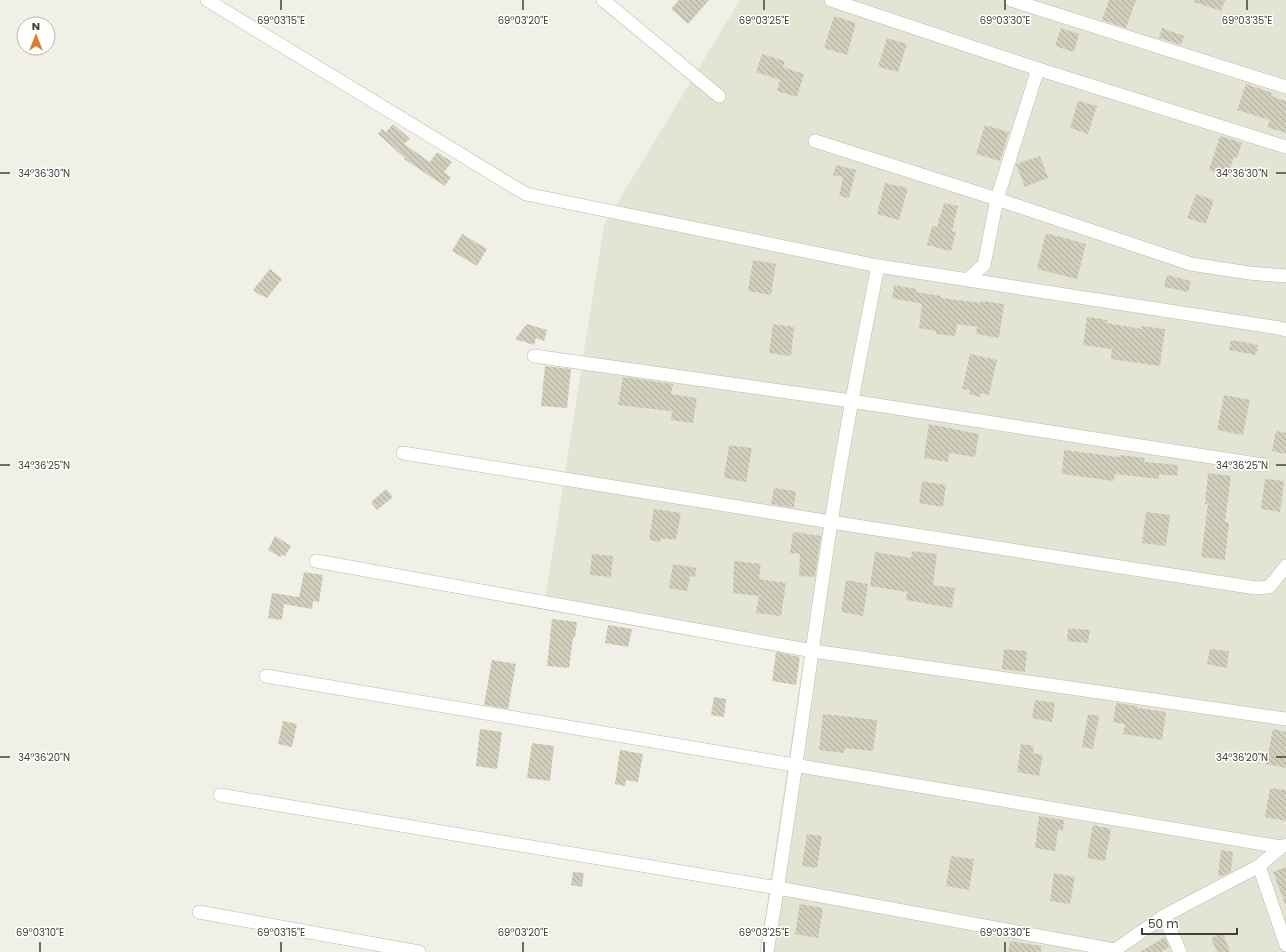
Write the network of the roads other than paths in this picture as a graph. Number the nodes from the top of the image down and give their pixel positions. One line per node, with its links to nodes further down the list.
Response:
1 (207, 0): 11 (street)
2 (603, 0): 7 (street)
3 (831, 0): 5 (street)
4 (1011, 0): 6 (street)
5 (1038, 70): 9 (street); 10 (street)
6 (1286, 87)
7 (719, 96)
8 (815, 141): 10 (street)
9 (1286, 146)
10 (997, 198): 12 (street); 13 (street)
11 (878, 266): 13 (street); 16 (street)
12 (1286, 276)
13 (968, 279): 14 (street)
14 (1286, 330)
15 (534, 356): 16 (street)
16 (851, 401): 18 (street); 19 (street)
17 (403, 453): 19 (street)
18 (1263, 465)
19 (831, 522): 21 (street); 22 (street)
20 (316, 561): 22 (street)
21 (1286, 566)
22 (812, 652): 24 (street); 25 (street)
23 (266, 676): 25 (street)
24 (1286, 719)
25 (795, 766): 27 (street); 29 (street)
26 (220, 795): 29 (street)
27 (1284, 846): 28 (street)
28 (1259, 866): 31 (street); 32 (street)
29 (778, 888): 33 (street); 35 (street)
30 (199, 912): 34 (street)
31 (1164, 916): 33 (street); 36 (street)
32 (1286, 945)
33 (1113, 951)
34 (419, 952)
35 (767, 952)
36 (1180, 952)

